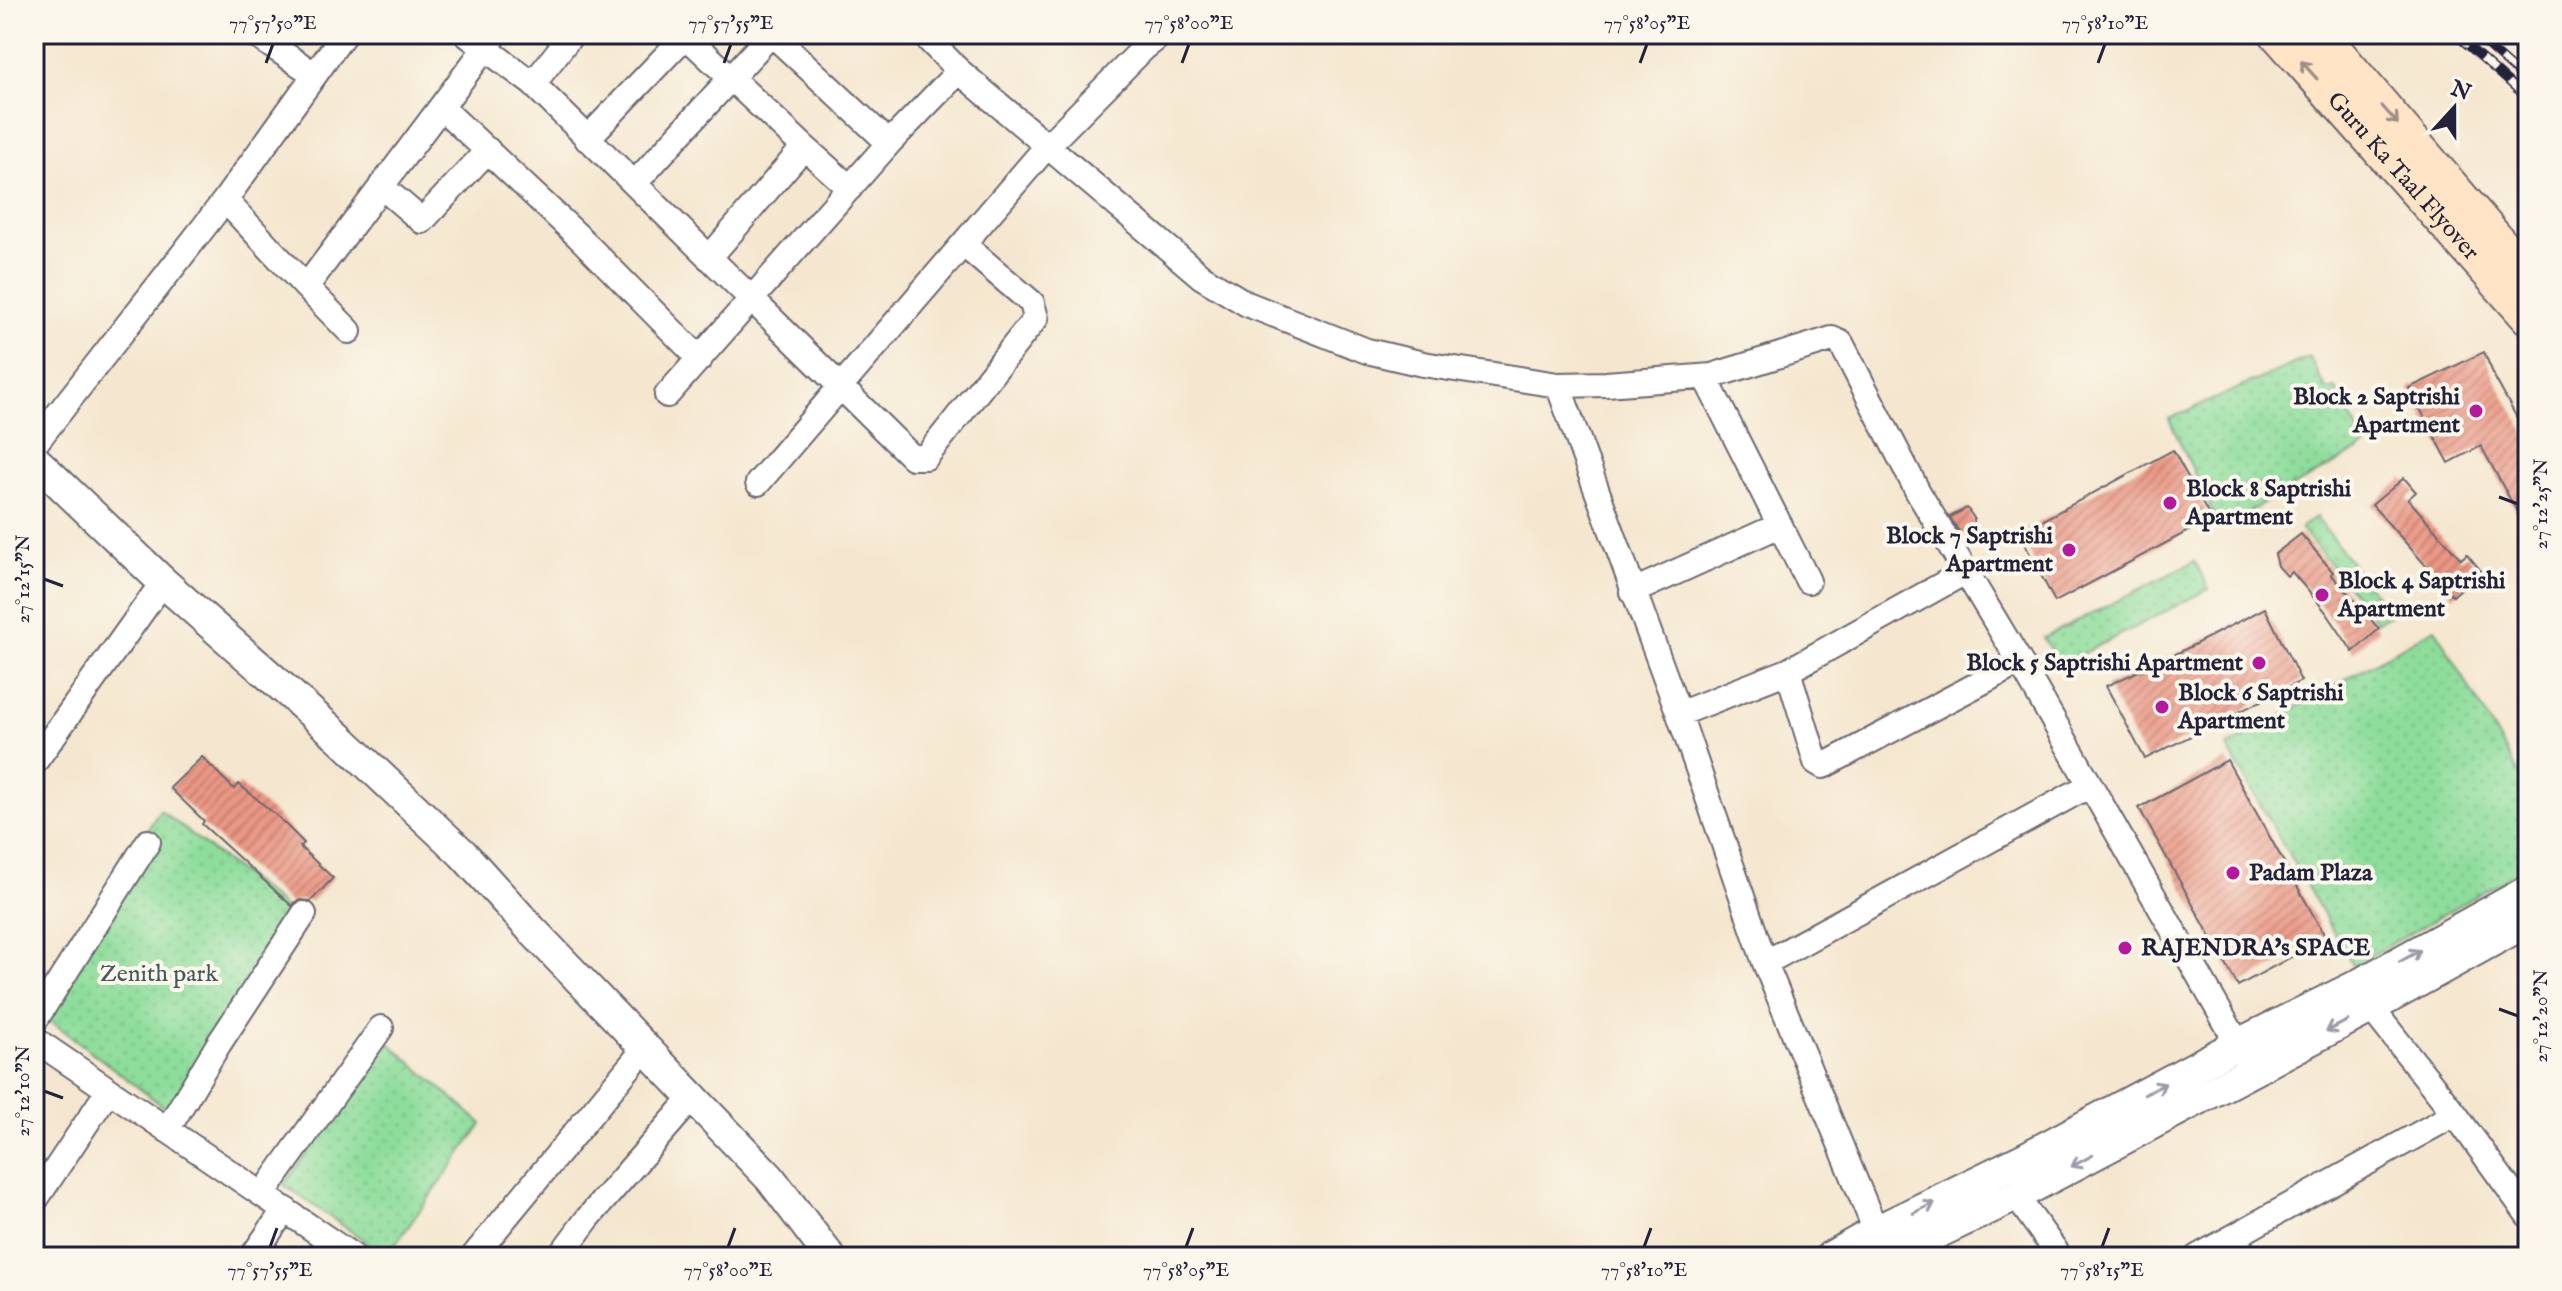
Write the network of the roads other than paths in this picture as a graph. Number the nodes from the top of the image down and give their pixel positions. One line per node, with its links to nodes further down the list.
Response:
1 (254, 34): 13 (street)
2 (344, 34): 13 (street)
3 (466, 34): 11 (street)
4 (572, 34): 15 (street)
5 (685, 34): 14 (street); 17 (street)
6 (772, 34): 14 (street); 18 (street)
7 (923, 34): 12 (street)
8 (2277, 34): 31 (main road, Guru Ka Taal Flyover, one-way to 8)
9 (2321, 34): 28 (main road, Guru Ka Taal Flyover, one-way to 28)
10 (1145, 39): 19 (street)
11 (491, 41): 15 (street); 16 (street)
12 (959, 71): 18 (street); 19 (street)
13 (314, 74): 25 (street)
14 (730, 78): 20 (street); 22 (street)
15 (533, 84): 17 (street)
16 (441, 107): 21 (street); 23 (street)
17 (587, 139): 22 (street)
18 (889, 143): 24 (street)
19 (1048, 145): 26 (street); 35 (street)
20 (804, 147): 24 (street); 27 (street)
21 (488, 150): 23 (street); 33 (street)
22 (636, 182): 27 (street)
23 (381, 186): 29 (street)
24 (850, 188): 30 (street)
25 (225, 200): 29 (street); 38 (street)
26 (963, 244): 36 (street); 36 (street)
27 (709, 258): 30 (street)
28 (2528, 276)
29 (306, 287): 32 (street)
30 (752, 301): 33 (street); 36 (street)
31 (2528, 317)
32 (349, 331)
33 (700, 359): 37 (street)
34 (1705, 377): 35 (street); 41 (street); 42 (street)
35 (1558, 385): 45 (street)
36 (839, 387): 40 (street)
37 (667, 395)
38 (34, 445)
39 (34, 459): 44 (street)
40 (758, 483)
41 (1780, 525): 43 (street); 45 (street)
42 (1965, 572): 46 (street); 47 (street)
43 (1808, 581)
44 (163, 582): 49 (street); 60 (street)
45 (1632, 592): 48 (street)
46 (2020, 662): 47 (street); 50 (street)
47 (1788, 671): 48 (street)
48 (1679, 714): 55 (street)
49 (34, 763)
50 (2090, 785): 55 (street); 61 (street)
51 (148, 842): 57 (street)
52 (2528, 891): 56 (street, one-way to 52)
53 (304, 914): 65 (street)
54 (2528, 921): 56 (street)
55 (1765, 963): 72 (street)
56 (2363, 997): 61 (street); 64 (street)
57 (34, 1022)
58 (381, 1028): 66 (street)
59 (34, 1039): 62 (street)
60 (646, 1047): 63 (street); 75 (street)
61 (2245, 1057): 67 (street, one-way to 67); 72 (street, one-way to 61)
62 (108, 1091): 65 (street); 68 (street)
63 (694, 1096): 76 (street); 77 (street)
64 (2455, 1114): 70 (street); 71 (street)
65 (167, 1130): 66 (street)
66 (263, 1194): 69 (street)
67 (2016, 1196): 72 (street); 79 (street)
68 (34, 1202)
69 (285, 1209): 73 (street); 74 (street)
70 (2528, 1215)
71 (2239, 1247): 80 (street)
72 (1885, 1248): 78 (street)
73 (252, 1257)
74 (354, 1257)
75 (473, 1257)
76 (559, 1257)
77 (830, 1257)
78 (1830, 1257)
79 (2060, 1257)
80 (2197, 1257)

